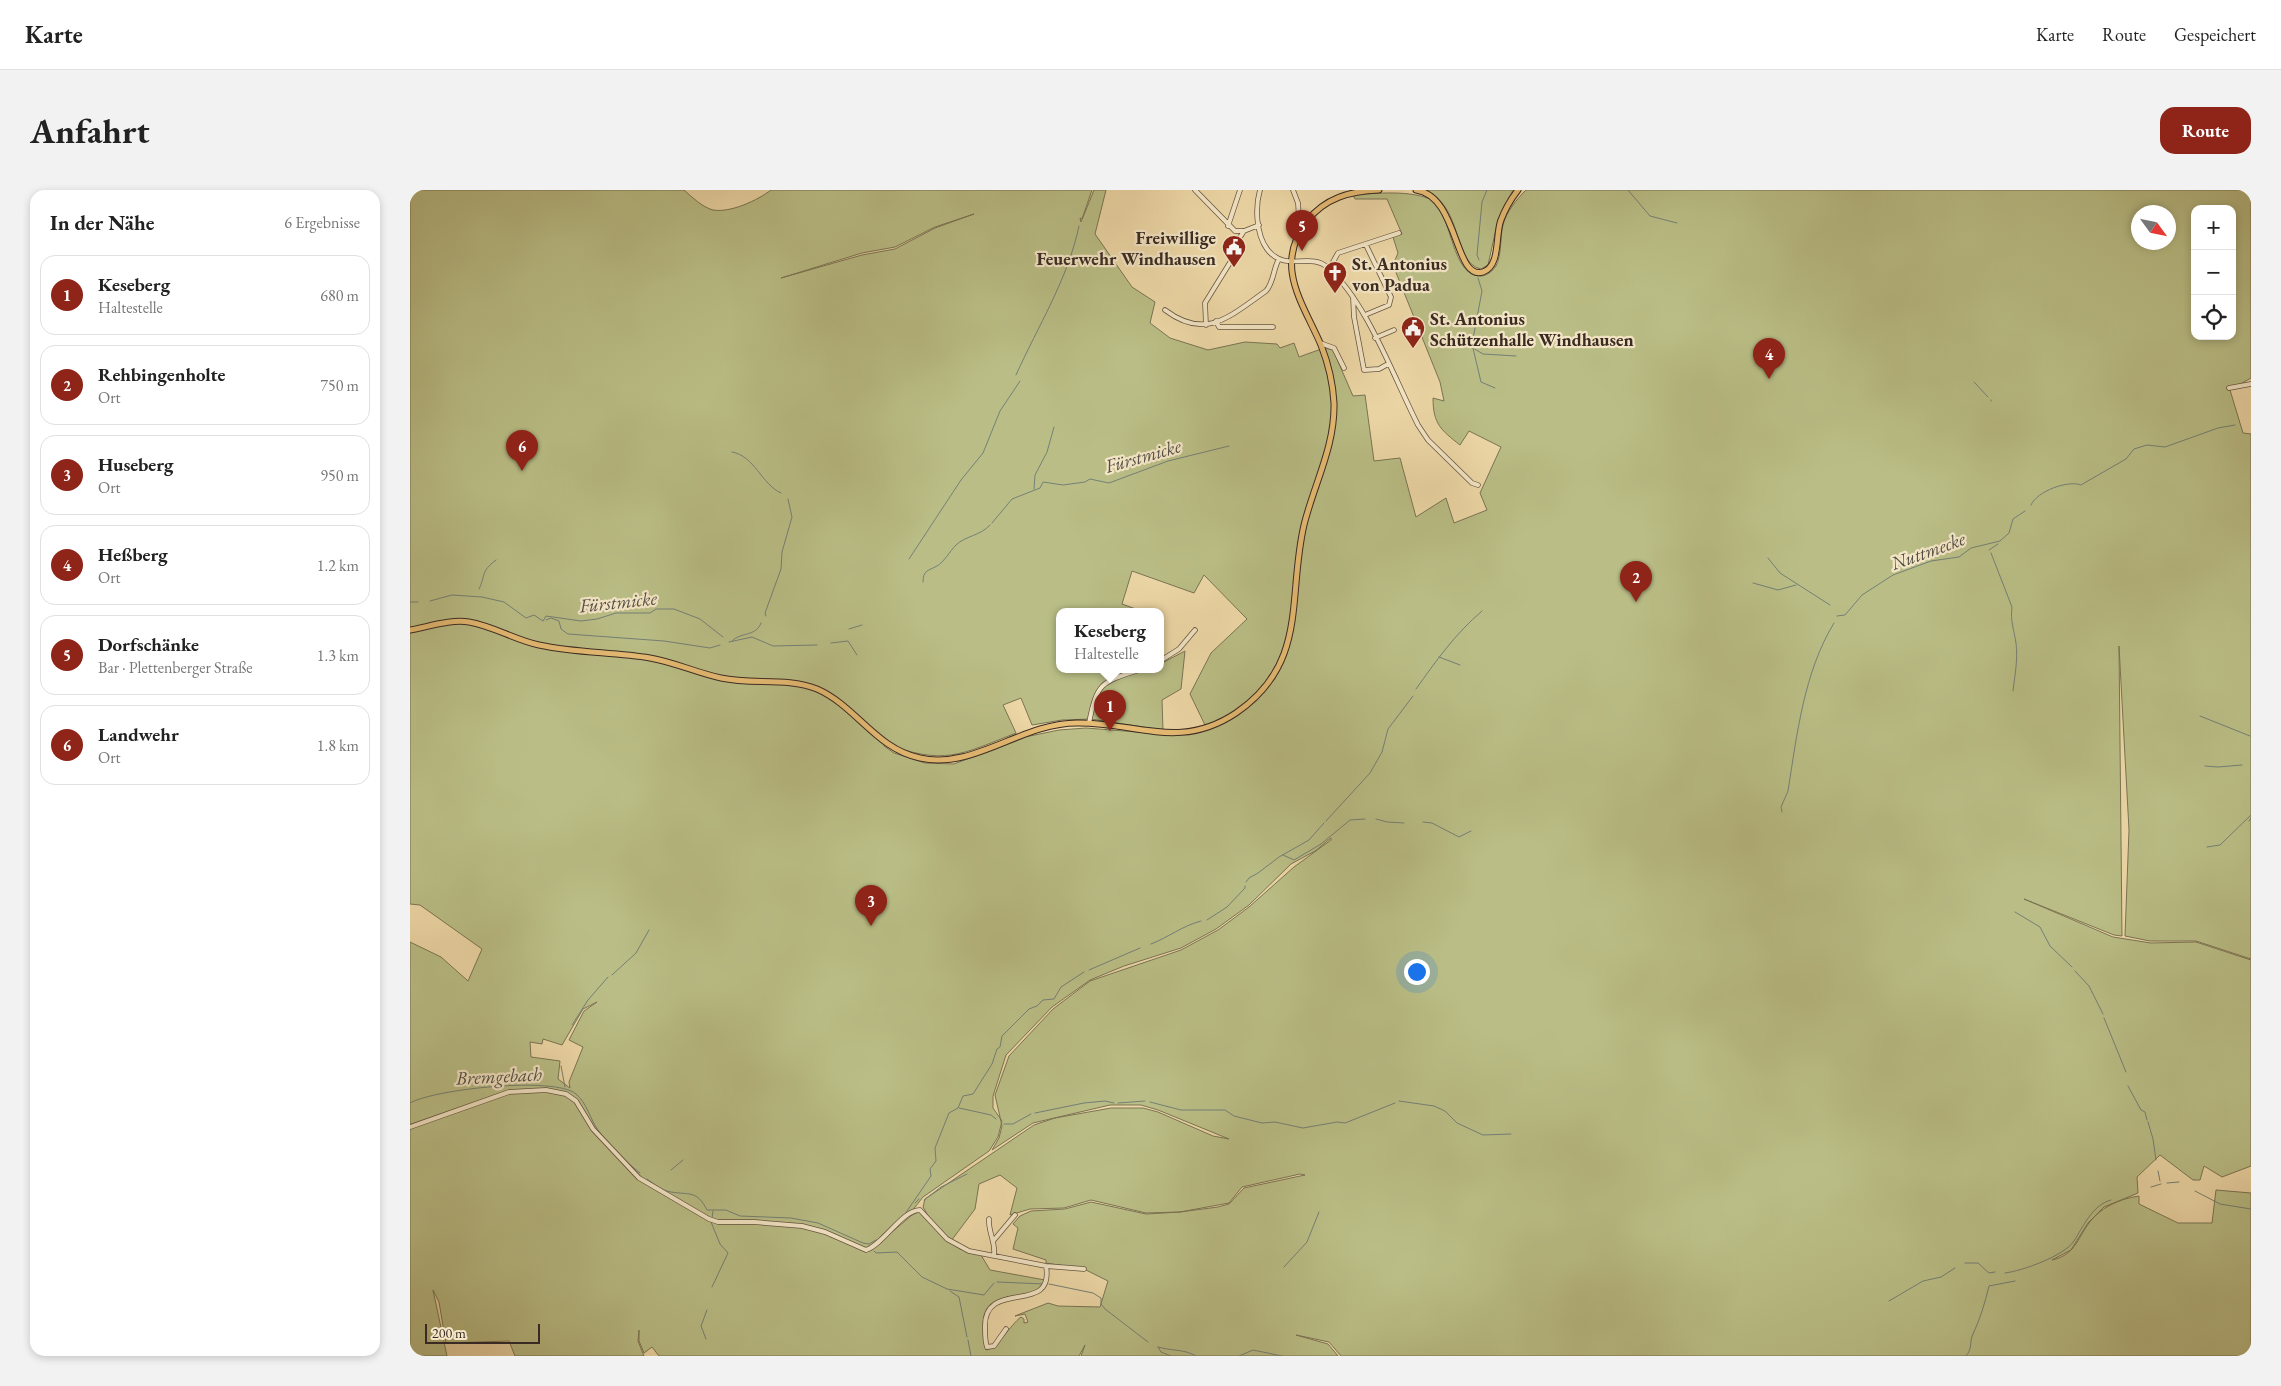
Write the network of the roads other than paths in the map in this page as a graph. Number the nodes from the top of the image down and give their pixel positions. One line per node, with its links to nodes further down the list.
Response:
1 (1195, 190): 9 (street)
2 (1240, 190): 9 (street)
3 (1260, 190): 10 (street)
4 (1293, 190): 8 (street)
5 (1379, 190): 8 (main road)
6 (1416, 190): 7 (main road)
7 (1518, 190)
8 (1305, 224): 15 (main road)
9 (1228, 226): 11 (street)
10 (1259, 226): 11 (street); 14 (street)
11 (1244, 231): 21 (street)
12 (1399, 233): 13 (street)
13 (1366, 245): 16 (street); 19 (street)
14 (1279, 259): 15 (street); 20 (street)
15 (1291, 263): 16 (street); 25 (main road)
16 (1329, 269): 17 (street)
17 (1353, 297): 19 (street); 26 (street)
18 (1165, 310): 21 (street)
19 (1365, 315): 24 (street)
20 (1216, 321): 21 (street); 22 (street)
21 (1206, 325)
22 (1273, 327)
23 (1394, 330): 24 (street)
24 (1375, 338): 26 (street)
25 (1320, 343): 27 (street); 35 (main road)
26 (1388, 364): 30 (street)
27 (1344, 368)
28 (2251, 384): 29 (street)
29 (2229, 388)
30 (1478, 485)
31 (410, 630): 35 (main road)
32 (1195, 630): 33 (street)
33 (1164, 659)
34 (1131, 673): 35 (street)
35 (1089, 723)
36 (410, 1127): 40 (street)
37 (1015, 1215): 39 (street)
38 (990, 1219): 39 (street)
39 (994, 1240): 40 (street)
40 (994, 1256): 41 (street)
41 (1046, 1266): 42 (street); 43 (street)
42 (1084, 1269)
43 (1006, 1330)

